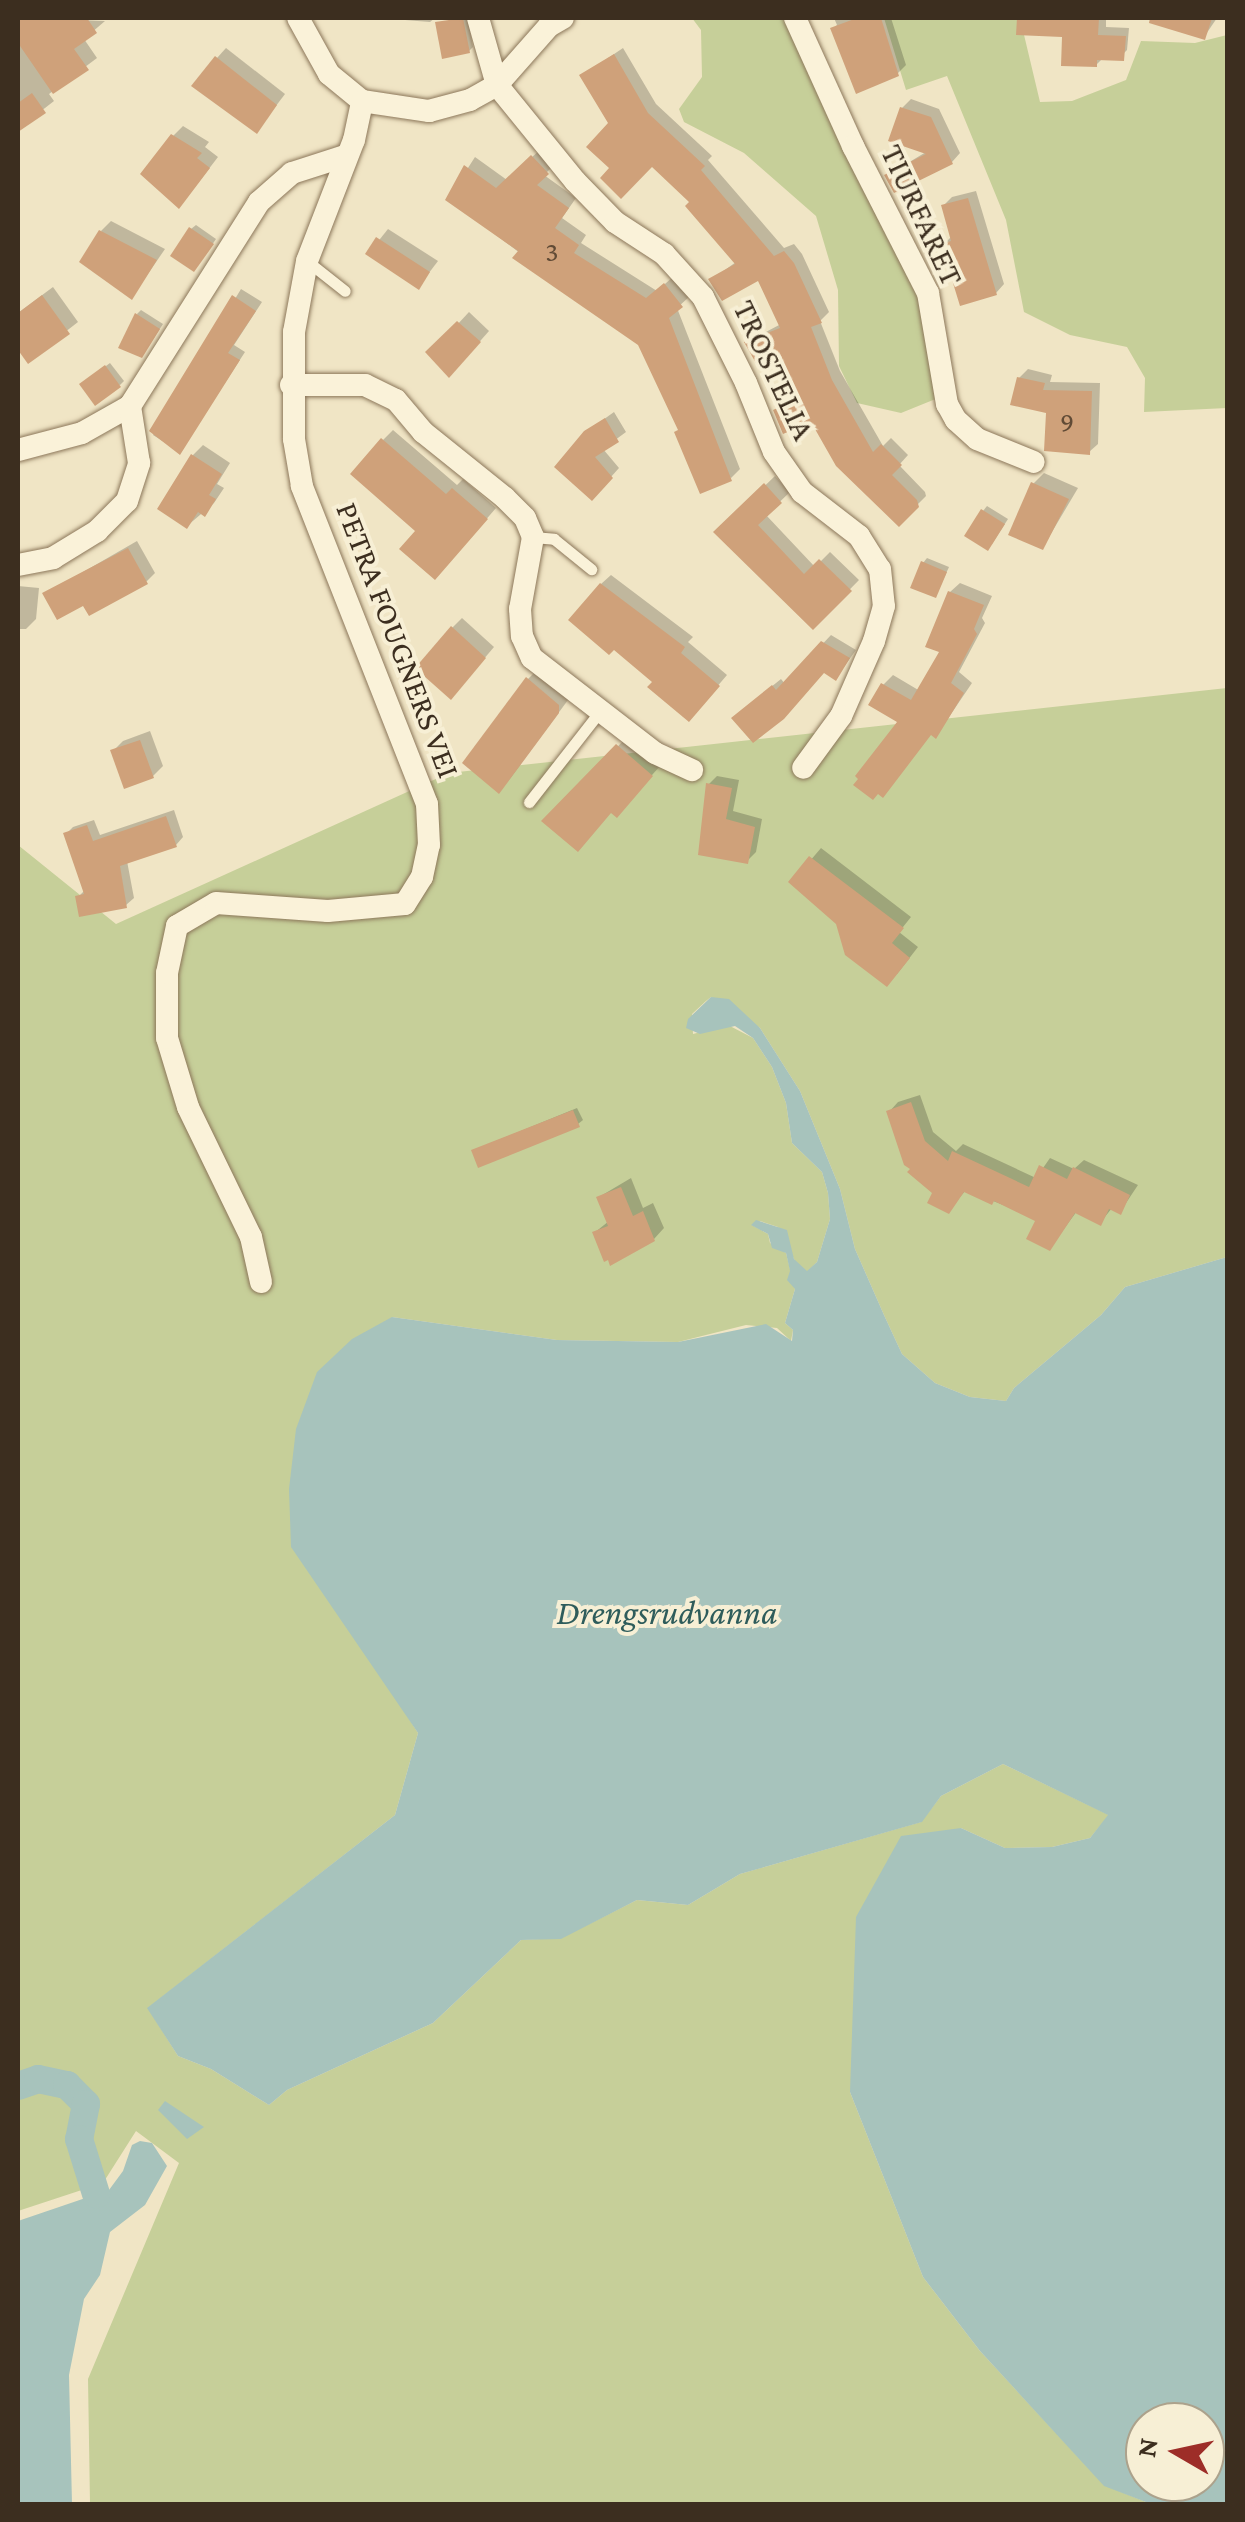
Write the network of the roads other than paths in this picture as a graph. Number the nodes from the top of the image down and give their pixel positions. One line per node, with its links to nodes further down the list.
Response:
1 (298, 18): 6 (street)
2 (478, 18): 5 (street)
3 (563, 18): 5 (street)
4 (795, 18): 13 (street, TIURFARET)
5 (497, 84): 6 (street); 18 (street, TROSTELIA)
6 (362, 101): 7 (street, PETRA FOUGNERS VEI)
7 (345, 156): 8 (street, PETRA FOUGNERS VEI); 11 (street)
8 (308, 262): 9 (lane); 10 (street, PETRA FOUGNERS VEI)
9 (345, 292)
10 (291, 385): 14 (street); 21 (street, PETRA FOUGNERS VEI)
11 (130, 406): 12 (street); 15 (street)
12 (18, 450)
13 (1034, 462)
14 (532, 537): 16 (lane); 17 (street)
15 (18, 565)
16 (592, 569)
17 (600, 711): 19 (street); 20 (lane)
18 (803, 768)
19 (692, 770)
20 (529, 802)
21 (261, 1282)

